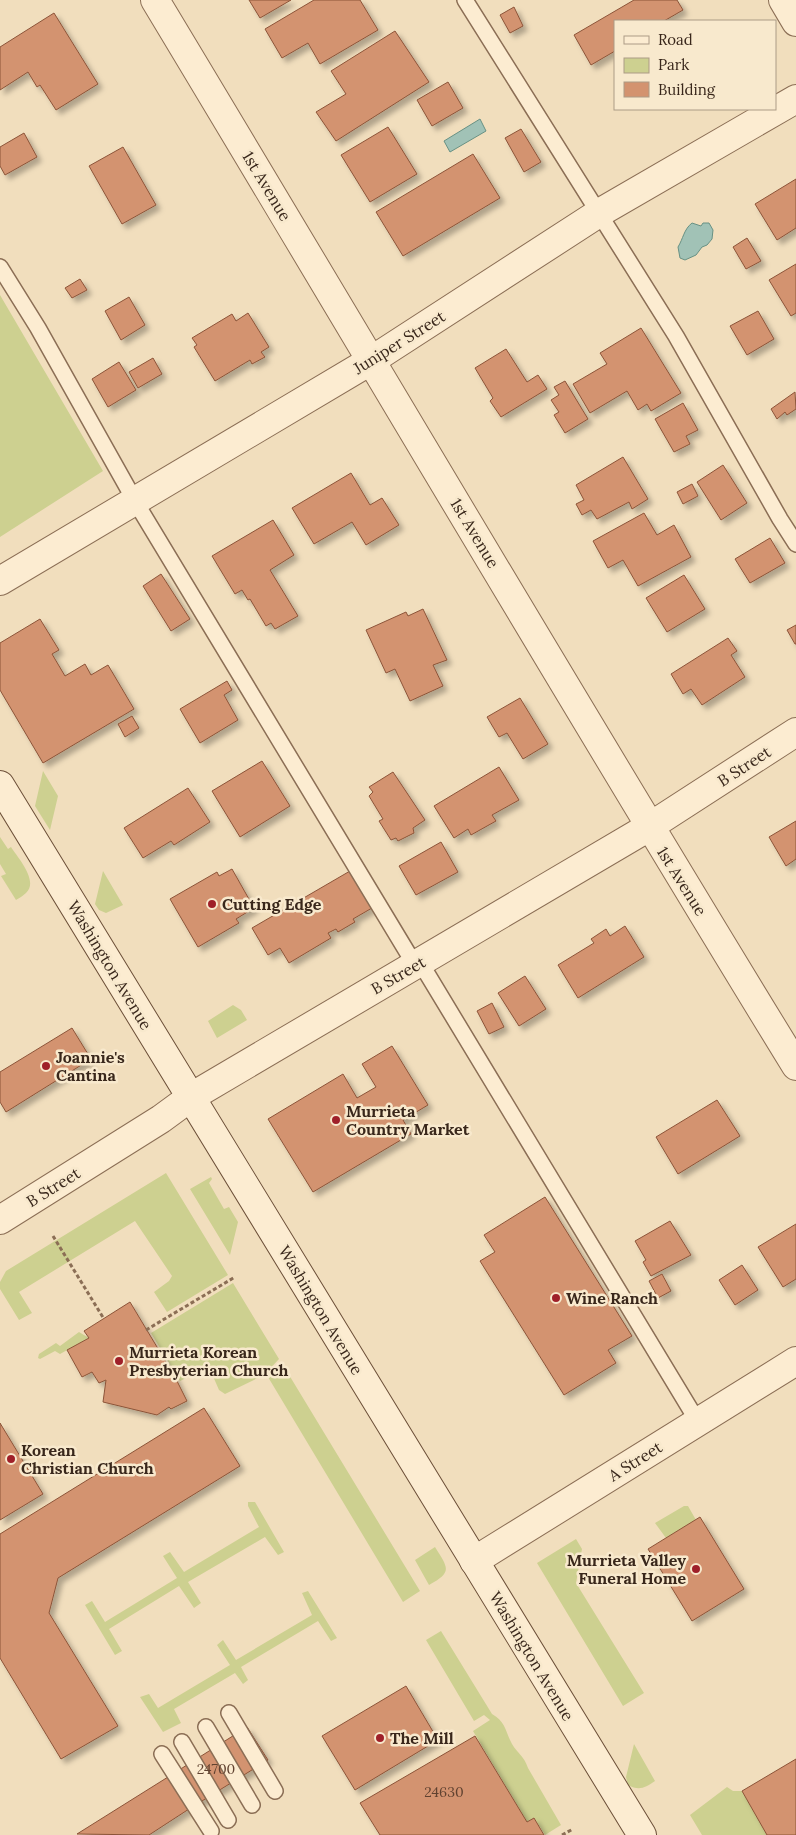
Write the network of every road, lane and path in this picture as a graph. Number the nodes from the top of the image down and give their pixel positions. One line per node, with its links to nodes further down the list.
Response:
1 (155, 0): 8 (street, 1st Avenue)
2 (465, 0): 6 (lane)
3 (783, 0): 4 (street)
4 (796, 22)
5 (796, 99): 6 (street, Juniper Street)
6 (599, 213): 8 (street, Juniper Street); 10 (lane)
7 (0, 266): 9 (lane)
8 (372, 360): 9 (street, Juniper Street); 14 (street, 1st Avenue)
9 (134, 501): 11 (street, Juniper Street); 15 (lane)
10 (796, 544)
11 (0, 581)
12 (796, 732): 14 (street, B Street)
13 (0, 785): 17 (street, Washington Avenue)
14 (649, 827): 15 (street, B Street); 16 (street, 1st Avenue)
15 (417, 964): 17 (street, B Street); 24 (lane)
16 (796, 1066)
17 (191, 1097): 18 (street, B Street); 25 (street, Washington Avenue)
18 (0, 1220)
19 (52, 1236): 21 (path)
20 (235, 1277): 22 (path)
21 (104, 1319)
22 (146, 1330)
23 (796, 1361): 24 (street, A Street)
24 (698, 1422): 25 (street, A Street)
25 (474, 1561): 36 (street, Washington Avenue)
26 (229, 1714): 30 (lane)
27 (206, 1727): 31 (lane)
28 (182, 1742): 32 (lane)
29 (162, 1754): 34 (lane)
30 (275, 1791)
31 (252, 1805)
32 (228, 1820)
33 (573, 1829): 35 (path)
34 (211, 1830)
35 (562, 1835)
36 (642, 1835)

